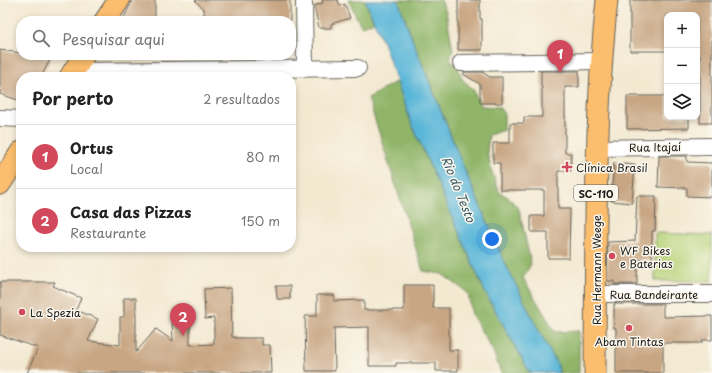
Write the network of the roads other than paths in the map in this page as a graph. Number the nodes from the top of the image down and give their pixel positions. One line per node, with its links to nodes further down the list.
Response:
1 (118, 0): 4 (main road)
2 (607, 0): 5 (main road, Rua Hermann Weege / SC-110)
3 (304, 3): 9 (street)
4 (108, 16)
5 (602, 60): 6 (street); 13 (main road, Rua Hermann Weege / SC-110)
6 (461, 62)
7 (76, 68): 9 (street)
8 (358, 68): 9 (street)
9 (305, 69)
10 (0, 118): 11 (street)
11 (16, 119)
12 (712, 146): 13 (street, Rua Itajaí)
13 (597, 148): 16 (main road, Rua Hermann Weege / SC-110)
14 (16, 160): 15 (main road)
15 (0, 184)
16 (596, 294): 17 (street, Rua Bandeirante); 18 (main road, Rua Hermann Weege / SC-110)
17 (712, 294)
18 (595, 373)

